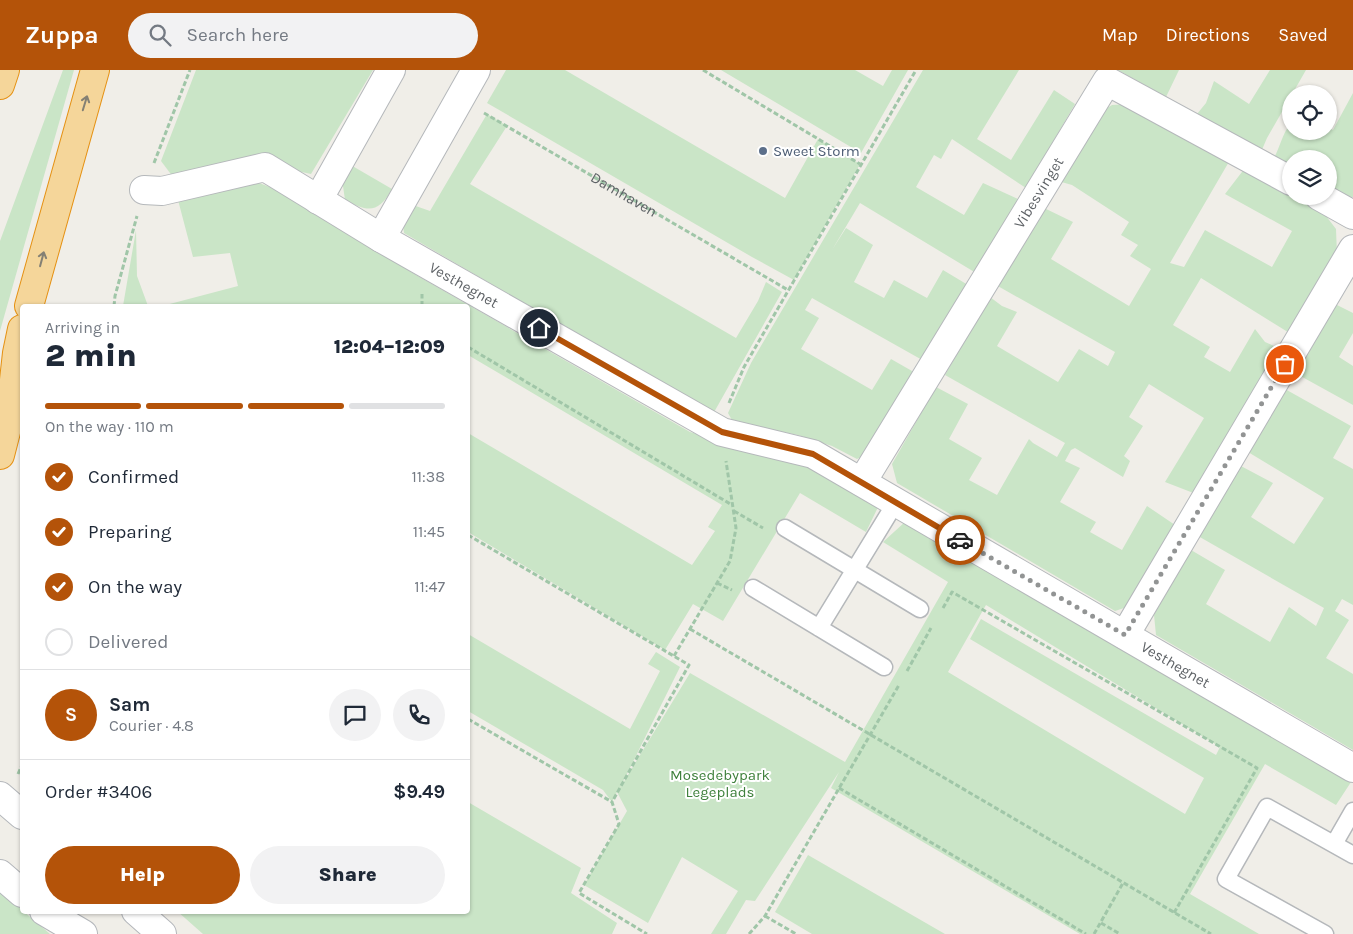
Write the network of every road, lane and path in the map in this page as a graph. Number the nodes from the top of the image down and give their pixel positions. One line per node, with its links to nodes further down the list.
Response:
1 (6, 70): 7 (highway)
2 (95, 70): 18 (highway, one-way to 2)
3 (391, 70): 12 (street)
4 (476, 70): 8 (street)
5 (703, 70): 9 (path)
6 (916, 70): 9 (path)
7 (0, 85)
8 (460, 98): 15 (street); 17 (path, Damhaven)
9 (860, 164): 17 (path)
10 (1282, 176): 24 (street, Vibesvinget)
11 (144, 190): 12 (street, Vesthegnet)
12 (318, 200): 15 (street, Vesthegnet)
13 (1335, 205): 14 (street)
14 (1353, 215)
15 (381, 238): 22 (street, Vesthegnet)
16 (1353, 249): 37 (street)
17 (788, 290): 22 (path)
18 (30, 304)
19 (20, 341): 21 (highway); 23 (highway)
20 (470, 349): 26 (path)
21 (0, 391)
22 (722, 432): 24 (street, Vesthegnet); 26 (path)
23 (0, 455)
24 (862, 482): 25 (street, Vesthegnet)
25 (896, 502): 30 (lane); 37 (street, Vesthegnet)
26 (733, 505): 27 (path)
27 (734, 511): 28 (path); 36 (path)
28 (785, 528): 30 (lane)
29 (470, 537): 38 (path)
30 (855, 570): 32 (lane); 35 (lane)
31 (753, 588): 35 (lane)
32 (920, 609)
33 (938, 617): 55 (path)
34 (933, 625): 41 (path)
35 (819, 628): 39 (lane)
36 (690, 629): 38 (path); 41 (path)
37 (1125, 635): 42 (street, Vesthegnet)
38 (674, 656): 47 (path)
39 (884, 668)
40 (470, 720): 47 (path)
41 (870, 734): 45 (path); 53 (path)
42 (1353, 768)
43 (20, 770): 44 (path)
44 (18, 774)
45 (839, 788): 58 (path); 65 (path)
46 (0, 796): 49 (street)
47 (612, 802): 62 (path)
48 (1353, 811): 50 (lane)
49 (20, 813)
50 (1334, 844): 51 (lane); 69 (lane)
51 (1353, 855)
52 (0, 874): 54 (street)
53 (1123, 883): 55 (path); 59 (path)
54 (20, 891)
55 (1174, 912): 68 (path)
56 (49, 914): 60 (street)
57 (139, 914): 61 (street)
58 (765, 916): 63 (path); 64 (path)
59 (1101, 923): 66 (path); 67 (path)
60 (83, 934)
61 (162, 934)
62 (646, 934)
63 (749, 934)
64 (796, 934)
65 (1086, 934)
66 (1094, 934)
67 (1120, 934)
68 (1211, 934)
69 (1325, 934)

